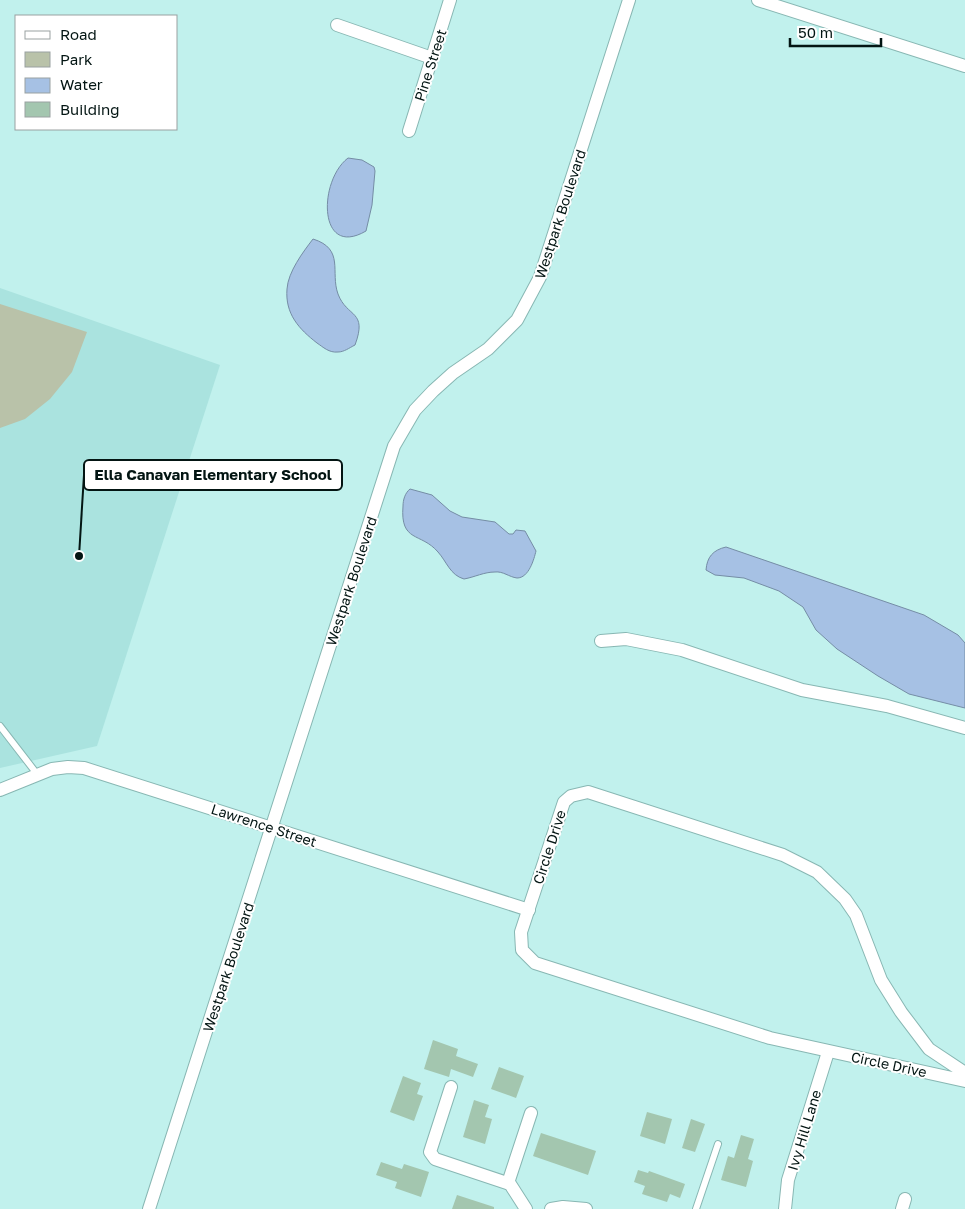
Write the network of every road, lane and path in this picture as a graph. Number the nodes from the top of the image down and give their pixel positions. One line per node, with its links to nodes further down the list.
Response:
1 (450, 0): 5 (street, Pine Street)
2 (629, 0): 13 (street, Westpark Boulevard)
3 (758, 0): 6 (street)
4 (337, 25): 5 (street)
5 (432, 58): 7 (street, Pine Street)
6 (965, 66)
7 (409, 131)
8 (601, 641): 10 (street)
9 (0, 726): 11 (lane)
10 (965, 728)
11 (37, 774): 12 (street, Lawrence Street); 13 (street, Lawrence Street)
12 (0, 790)
13 (273, 828): 14 (street, Lawrence Street); 22 (street, Westpark Boulevard)
14 (528, 910): 15 (street, Circle Drive); 16 (street, Circle Drive)
15 (828, 1052): 17 (street, Circle Drive); 27 (street, Ivy Hill Lane)
16 (965, 1073)
17 (965, 1081)
18 (451, 1087): 21 (street)
19 (531, 1113): 21 (street)
20 (718, 1144): 26 (lane)
21 (508, 1183): 23 (street)
22 (149, 1209)
23 (526, 1209)
24 (551, 1209): 25 (street)
25 (586, 1209)
26 (696, 1209)
27 (785, 1209)

